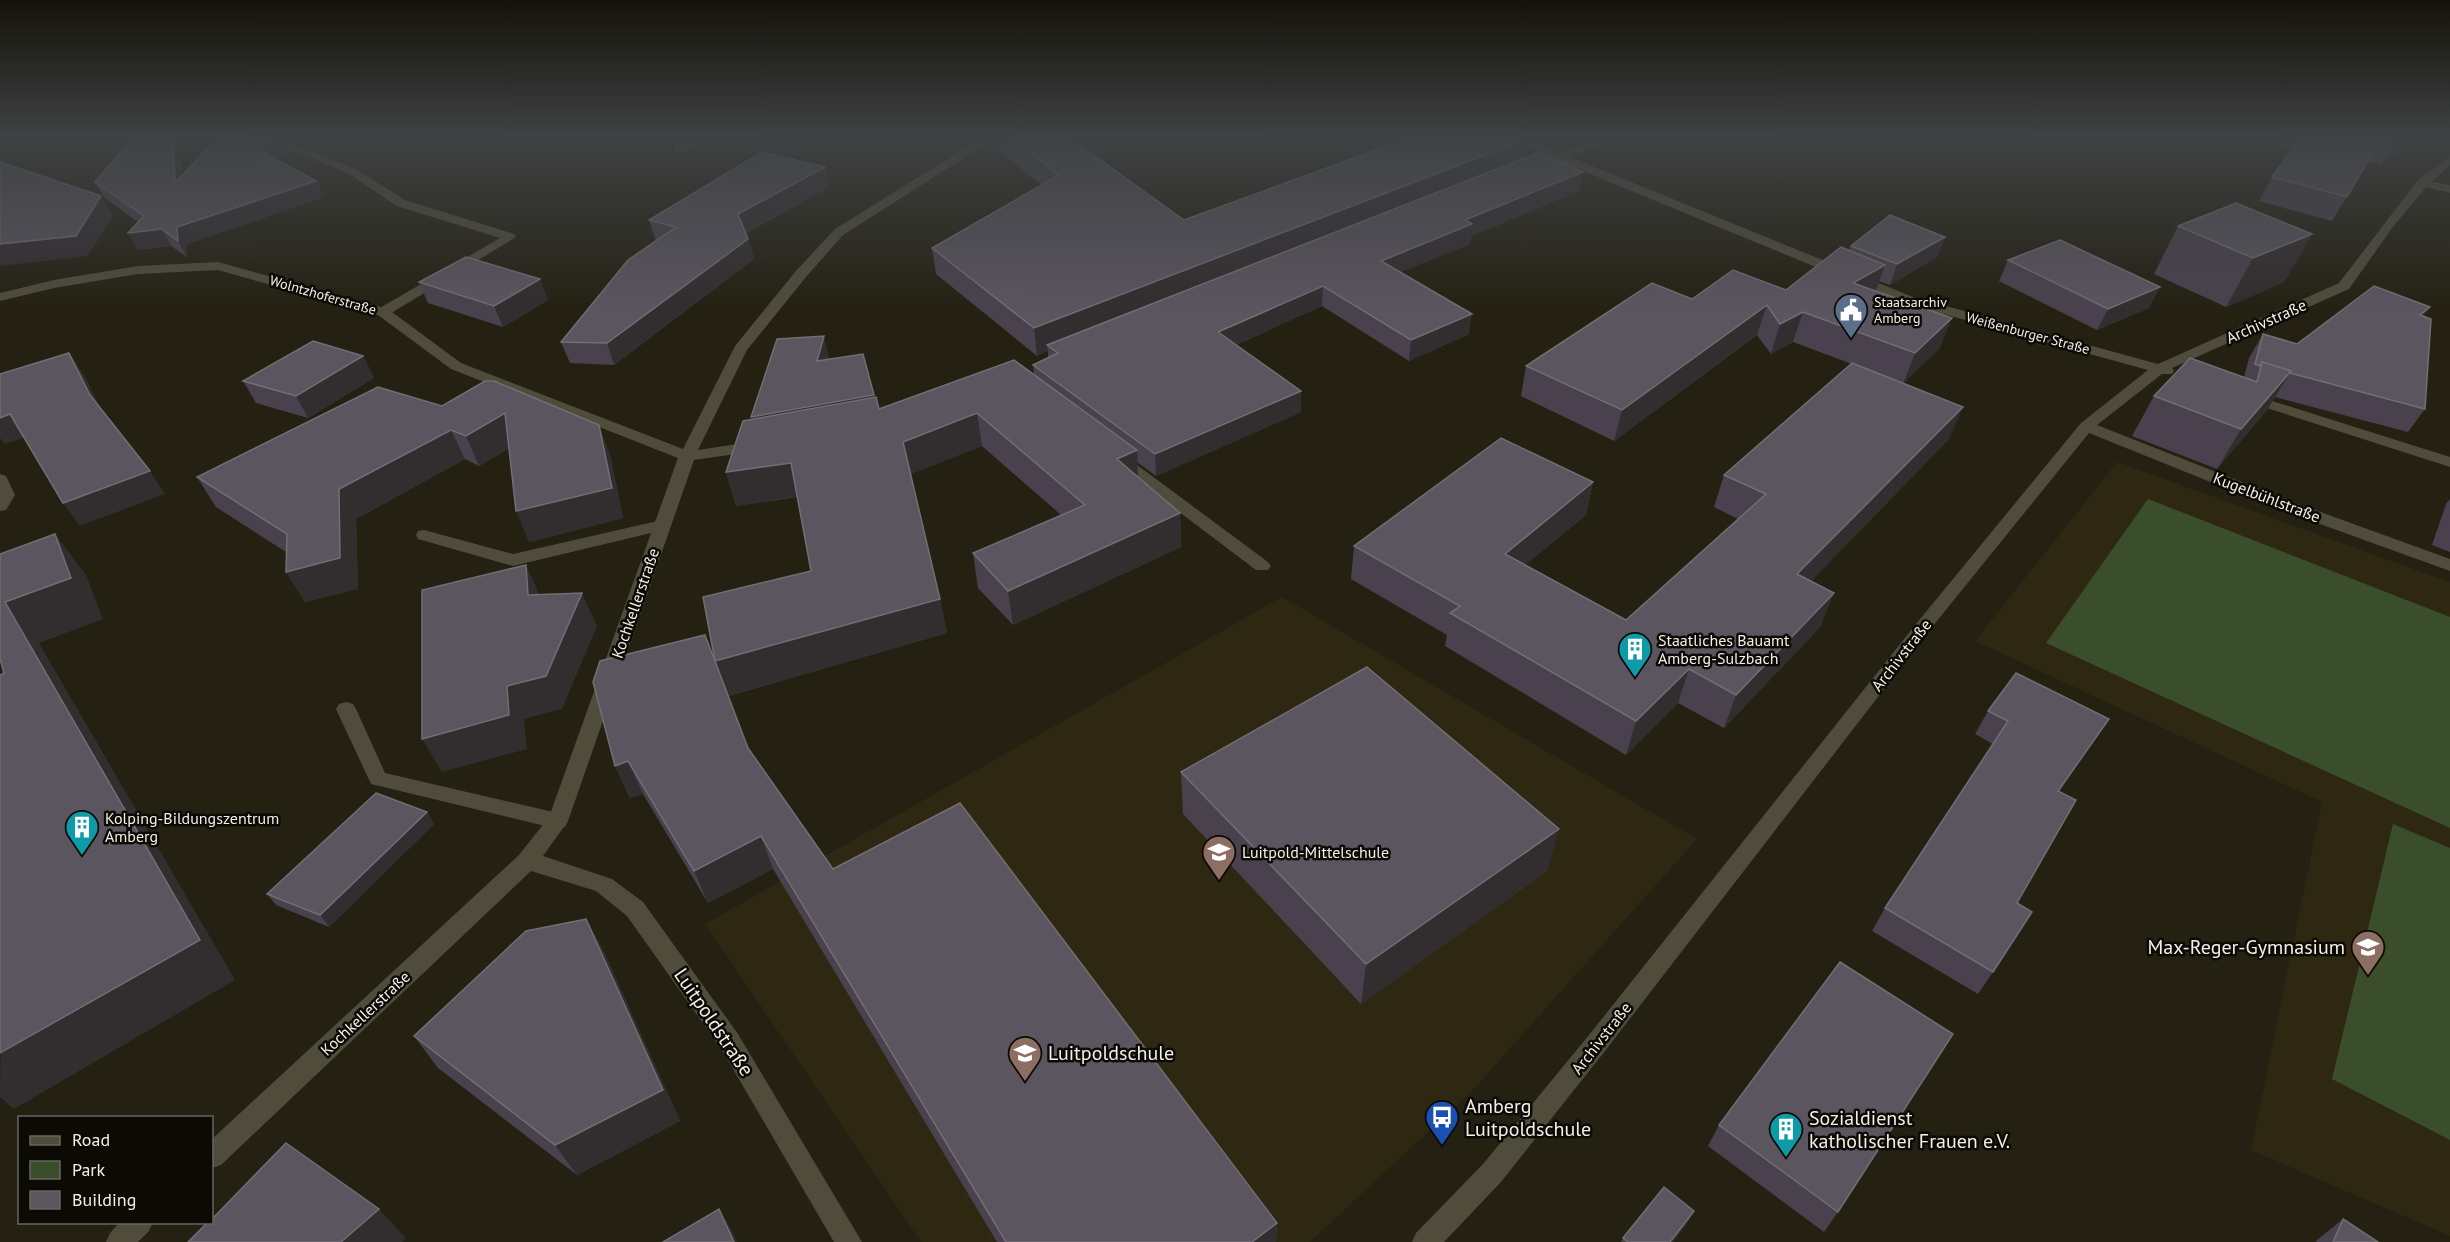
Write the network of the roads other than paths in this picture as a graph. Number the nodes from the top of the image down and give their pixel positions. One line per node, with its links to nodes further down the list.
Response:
1 (390, 196): 6 (street)
2 (897, 196): 13 (street, Kochkellerstraße)
3 (1654, 196): 7 (street, Weißenburger Straße)
4 (2412, 196): 7 (street, Archivstraße)
5 (0, 297): 6 (street, Wolntzhoferstraße)
6 (383, 312): 13 (street, Wolntzhoferstraße)
7 (2159, 369): 8 (street, Weißenburger Straße); 10 (street, Archivstraße)
8 (2182, 376)
9 (2238, 394): 14 (street)
10 (2086, 426): 19 (street, Kugelbühlstraße); 28 (street, Archivstraße)
11 (768, 444): 13 (street)
12 (1103, 447): 20 (street)
13 (687, 456): 17 (street, Kochkellerstraße)
14 (2450, 462)
15 (0, 479): 16 (street)
16 (0, 506)
17 (662, 525): 18 (street); 22 (street, Kochkellerstraße)
18 (424, 535)
19 (2450, 565)
20 (1262, 566)
21 (346, 709): 22 (street)
22 (558, 821): 23 (street, Kochkellerstraße)
23 (527, 861): 24 (street, Kochkellerstraße); 27 (street, Luitpoldstraße)
24 (213, 1155)
25 (138, 1224): 26 (street)
26 (119, 1242)
27 (849, 1242)
28 (1425, 1242)

